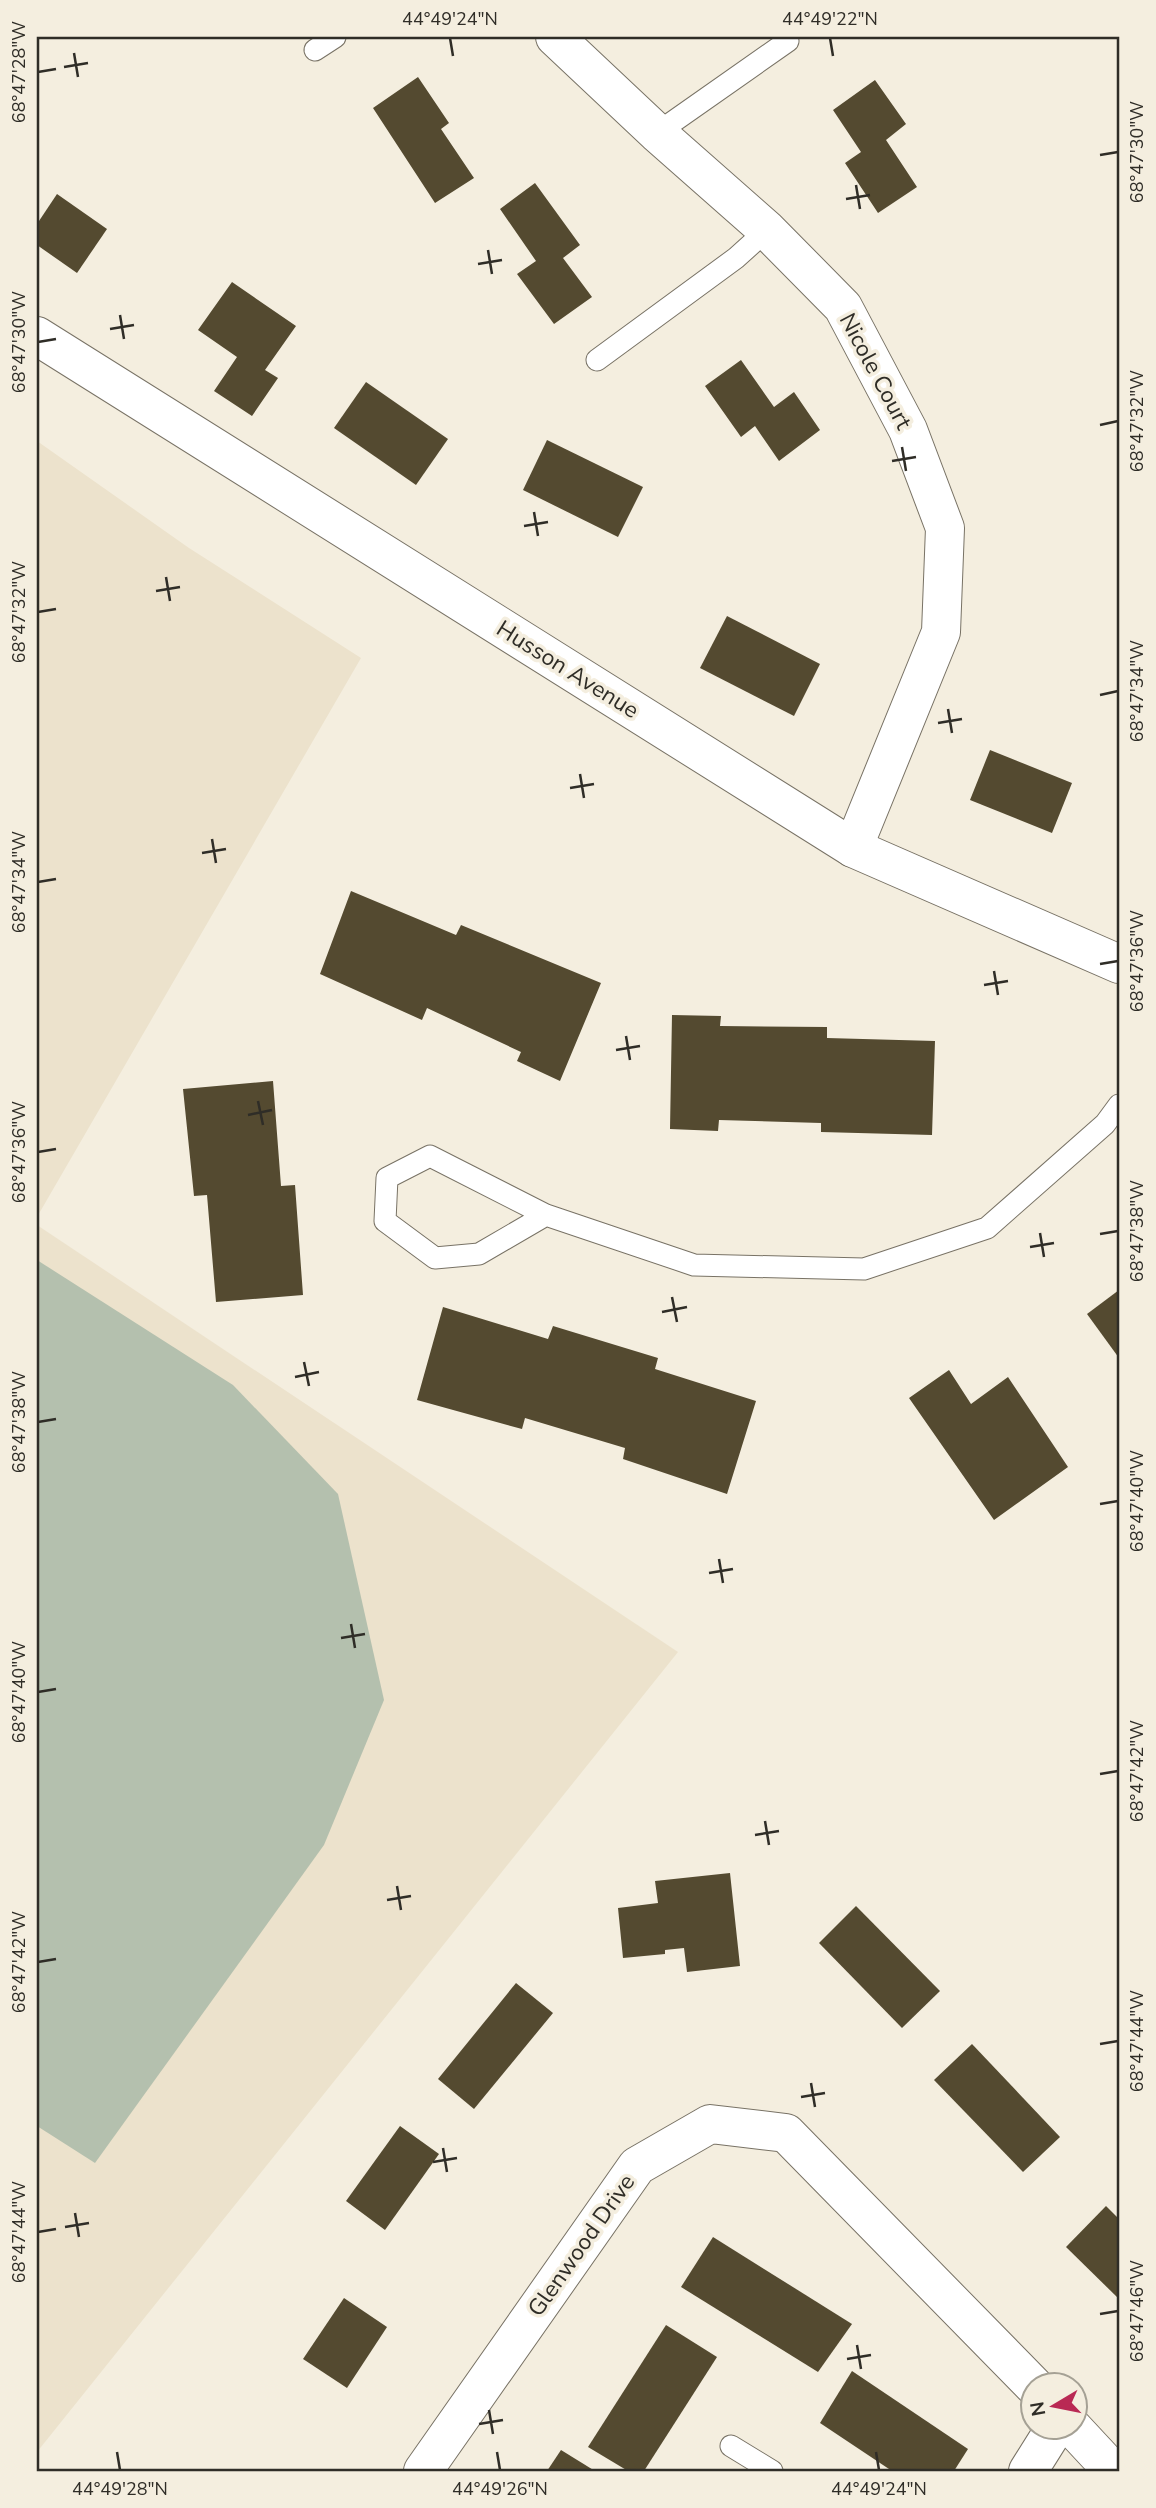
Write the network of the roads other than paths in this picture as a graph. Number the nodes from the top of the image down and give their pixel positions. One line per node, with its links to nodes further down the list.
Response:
1 (335, 37): 4 (lane)
2 (555, 37): 5 (street, Nicole Court)
3 (788, 41): 5 (lane)
4 (315, 50)
5 (657, 133): 6 (street, Nicole Court)
6 (767, 230): 8 (lane); 9 (street, Nicole Court)
7 (37, 336): 9 (street, Husson Avenue)
8 (597, 360)
9 (853, 848): 10 (street, Husson Avenue)
10 (1119, 964)
11 (1119, 1105): 12 (lane)
12 (546, 1215): 12 (lane)
13 (1020, 2372): 17 (street, Glenwood Drive)
14 (1046, 2442): 19 (street)
15 (1087, 2442): 20 (street)
16 (731, 2446): 18 (lane)
17 (423, 2471)
18 (772, 2471)
19 (1028, 2471)
20 (1113, 2471)

